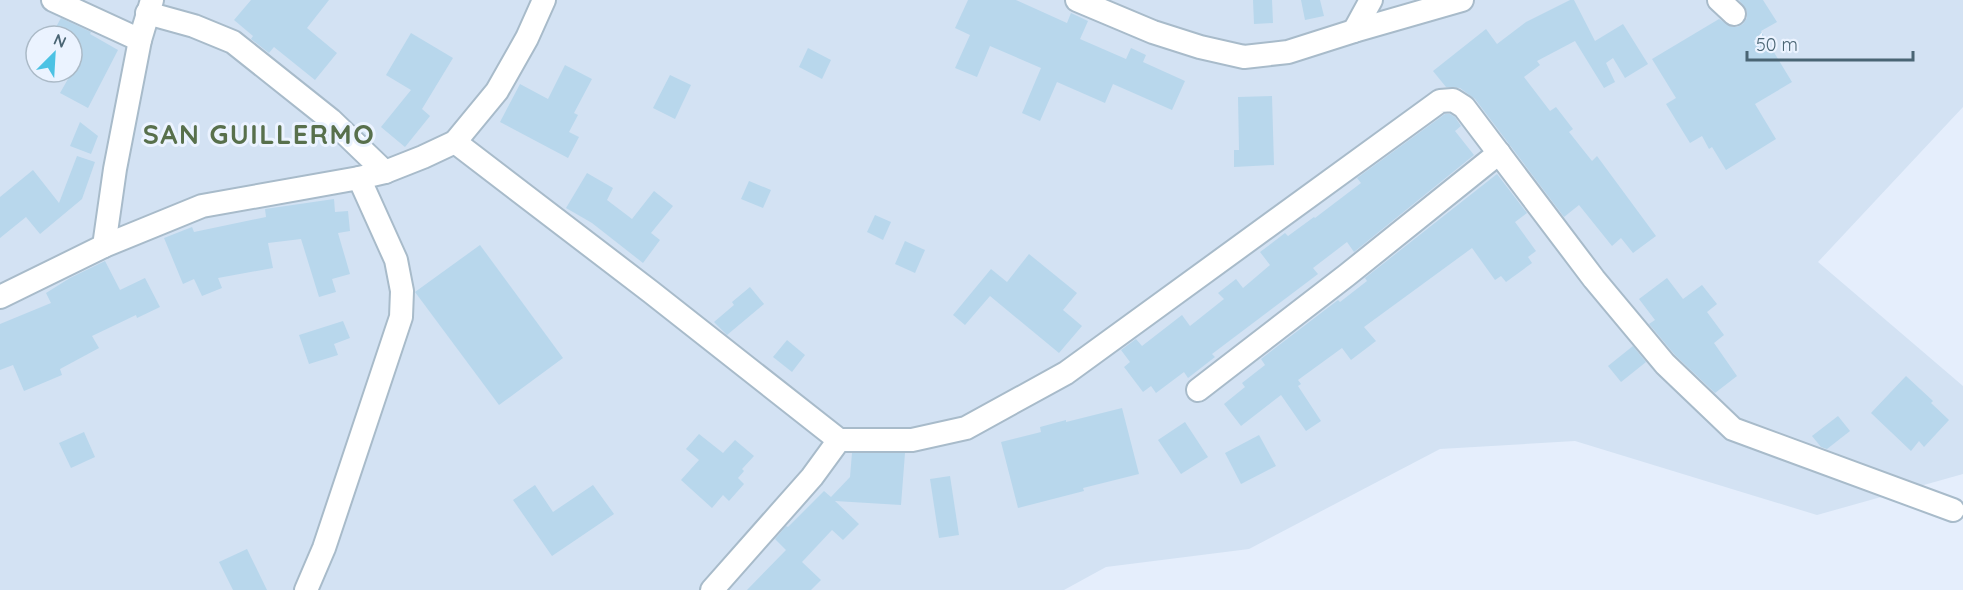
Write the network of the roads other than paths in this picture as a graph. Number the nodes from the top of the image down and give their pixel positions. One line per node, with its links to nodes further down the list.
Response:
1 (53, 0): 8 (street)
2 (544, 0): 9 (street)
3 (1077, 0): 7 (street)
4 (1371, 0): 7 (street)
5 (1462, 0): 7 (street)
6 (149, 7): 8 (street); 11 (street)
7 (1354, 31)
8 (140, 40): 13 (street)
9 (455, 142): 11 (street); 16 (street)
10 (1499, 153): 15 (street); 16 (street); 17 (street)
11 (385, 172): 12 (street)
12 (359, 178): 13 (street); 18 (street)
13 (104, 246): 14 (street)
14 (0, 297)
15 (1198, 390)
16 (839, 440): 19 (street)
17 (1953, 510)
18 (306, 590)
19 (712, 590)

